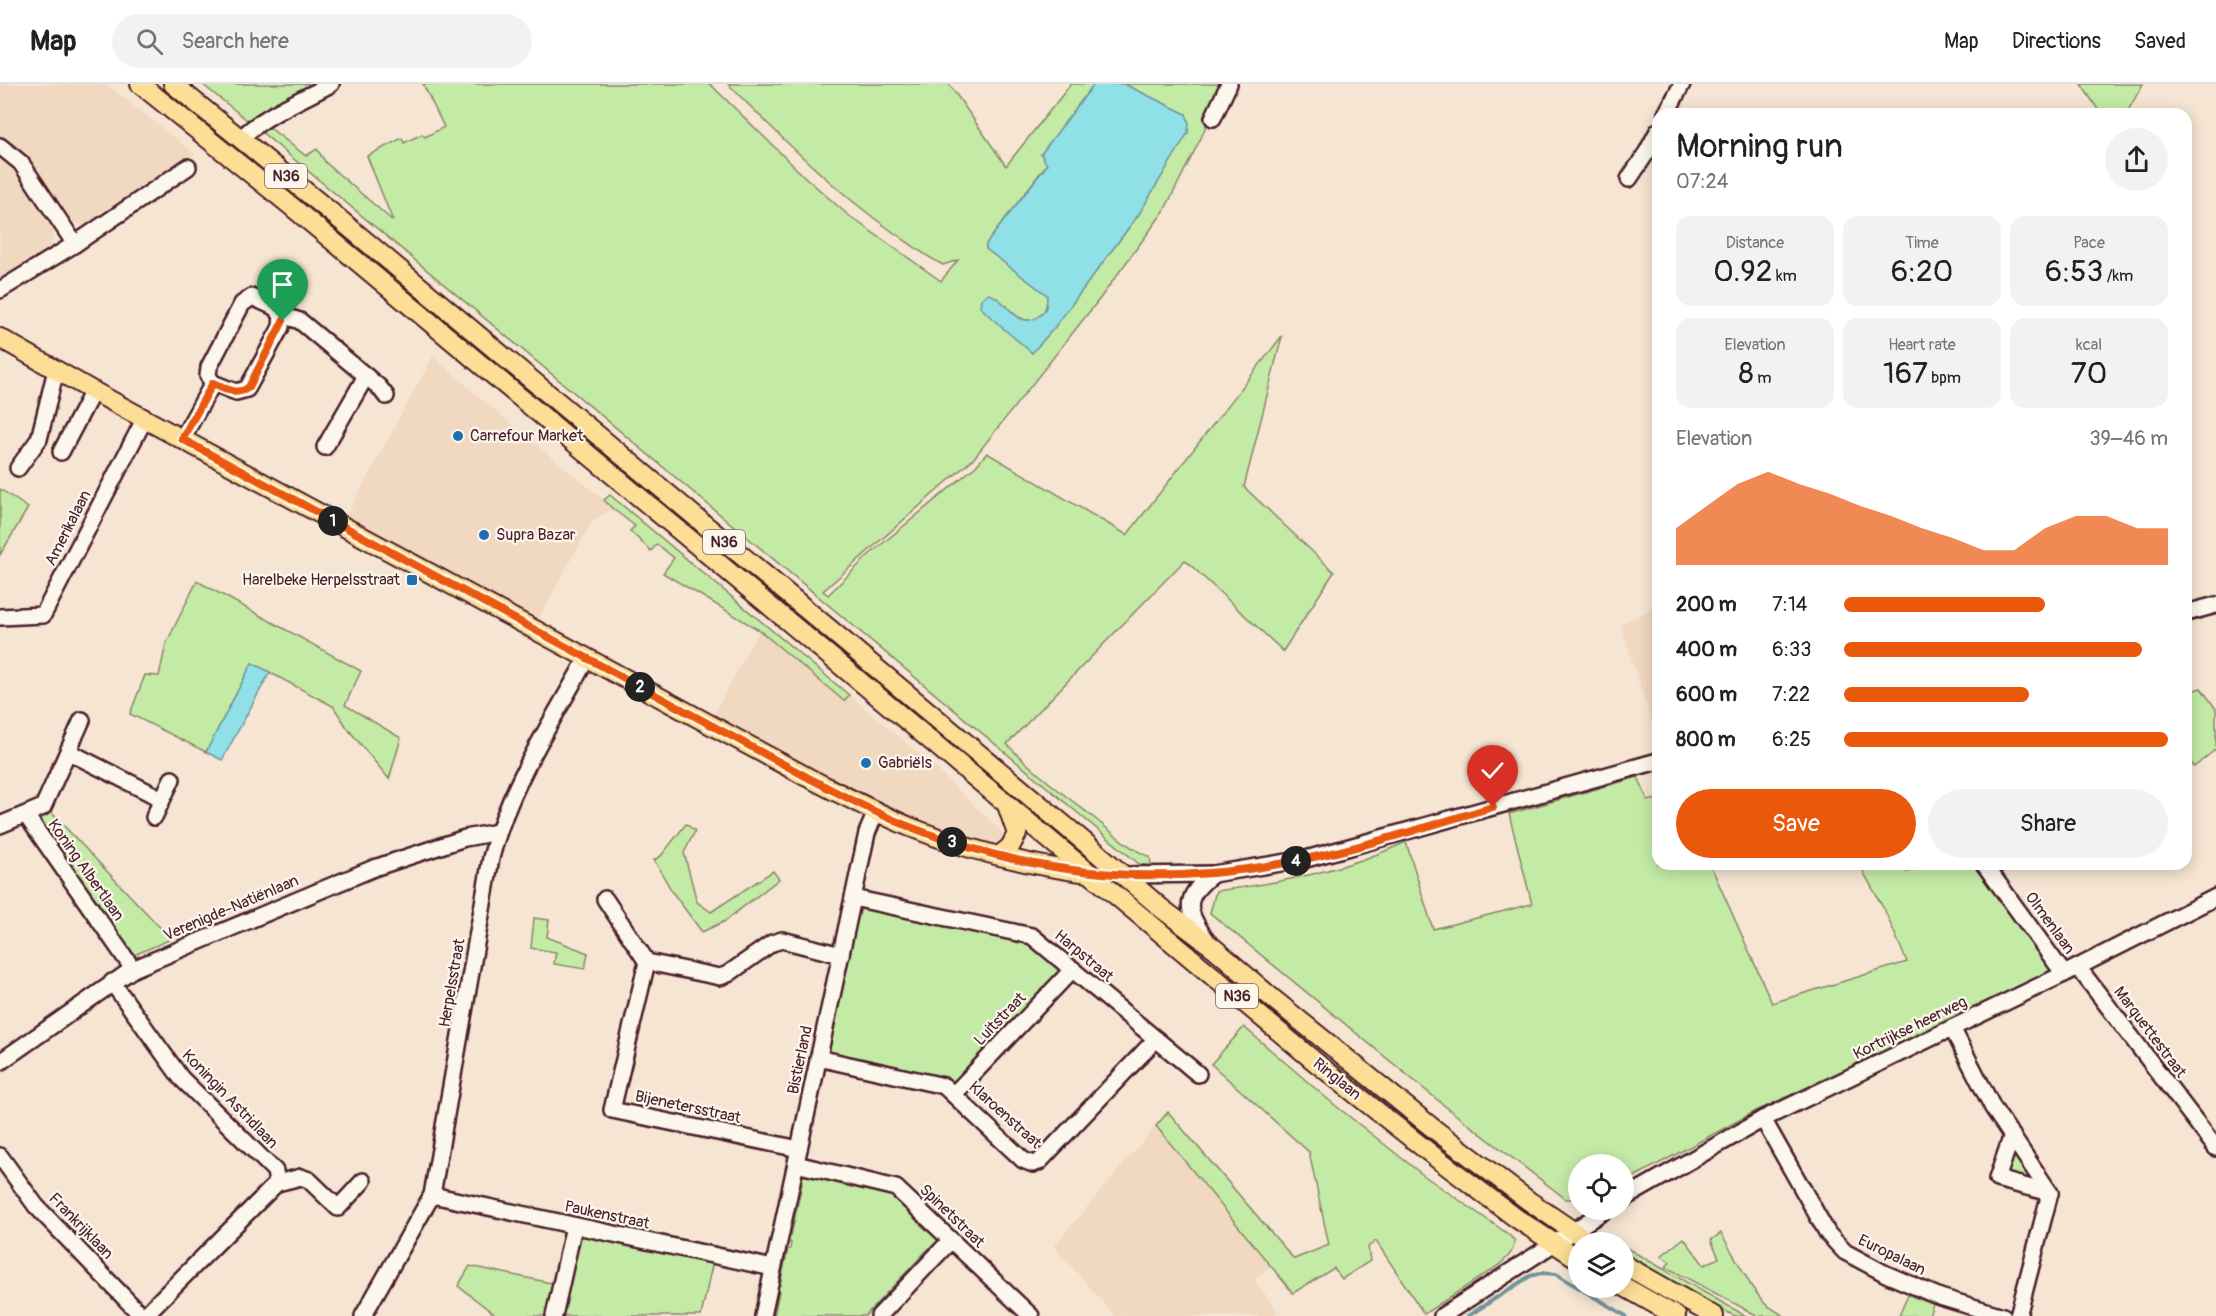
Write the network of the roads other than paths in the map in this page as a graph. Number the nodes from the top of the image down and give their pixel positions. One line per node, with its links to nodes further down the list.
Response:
1 (140, 84): 36 (main road, N36)
2 (173, 84): 8 (main road, N36)
3 (331, 84): 8 (street)
4 (1228, 84): 7 (street)
5 (1682, 84): 6 (street)
6 (1669, 108)
7 (1214, 118)
8 (241, 138): 46 (main road, N36)
9 (1652, 142): 12 (street)
10 (0, 146): 13 (street)
11 (188, 167): 13 (street)
12 (1629, 179)
13 (75, 244): 14 (street)
14 (0, 290)
15 (282, 315): 18 (street); 19 (street); 19 (street)
16 (0, 338): 17 (main road)
17 (58, 371): 20 (main road); 26 (street)
18 (366, 376): 21 (street); 24 (street)
19 (213, 383): 23 (street)
20 (93, 391): 22 (main road); 25 (street)
21 (386, 396)
22 (144, 418): 23 (main road); 29 (street, Amerikalaan)
23 (182, 439): 30 (main road)
24 (325, 447)
25 (61, 452)
26 (18, 468)
27 (2216, 604): 28 (street)
28 (2192, 611)
29 (0, 617)
30 (587, 658): 37 (main road); 41 (street, Herpelsstraat)
31 (82, 720): 32 (street)
32 (69, 752): 35 (street); 38 (street)
33 (1652, 763): 45 (street)
34 (172, 779): 35 (street)
35 (162, 799): 39 (street)
36 (1006, 804): 42 (main road); 44 (main road, N36)
37 (876, 812): 42 (main road); 48 (street, Bistierland)
38 (26, 815): 40 (street, Koning Albertlaan); 53 (street, Koning Albertlaan)
39 (154, 817)
40 (0, 825)
41 (498, 832): 53 (street, Verenigde-Natiënlaan); 72 (street, Herpelsstraat)
42 (1000, 855): 44 (main road)
43 (1989, 870): 55 (street, Olmenlaan)
44 (1088, 873): 46 (main road)
45 (1213, 874): 46 (street); 50 (street)
46 (1114, 877): 50 (main road, Ringlaan / N36); 77 (main road, Ringlaan / N36)
47 (2216, 897): 55 (street, Kortrijkse heerweg)
48 (853, 898): 51 (street, Bistierland); 54 (street, Harpstraat)
49 (605, 899): 52 (street)
50 (1214, 948): 75 (main road, Ringlaan / N36)
51 (841, 955): 52 (street); 59 (street, Bistierland)
52 (646, 962): 67 (street, Bijenetersstraat)
53 (133, 969): 56 (street, Verenigde-Natiënlaan)
54 (1073, 969): 58 (street, Harpstraat); 62 (street, Luitstraat)
55 (2071, 971): 57 (street, Kortrijkse heerweg); 65 (street, Marquettestraat)
56 (112, 982): 60 (street, Verenigde-Natiënlaan); 69 (street, Koningin Astridlaan)
57 (1952, 1028): 63 (street, Kortrijkse heerweg); 64 (street)
58 (1156, 1039): 61 (street, Harpstraat); 62 (street, Klaroenstraat)
59 (818, 1058): 62 (street, Klaroenstraat); 67 (street, Bistierland)
60 (0, 1062)
61 (1198, 1074)
62 (954, 1094)
63 (1763, 1119): 70 (street, Kortrijkse heerweg); 91 (street, Europalaan)
64 (2012, 1135): 71 (street); 71 (street)
65 (2216, 1148)
66 (0, 1156): 82 (street, Frankrijklaan)
67 (798, 1156): 76 (street, Spinetstraat); 79 (street, Bistierland)
68 (363, 1181): 69 (street)
69 (277, 1183): 82 (street)
70 (1634, 1193)
71 (2050, 1194): 92 (street)
72 (432, 1196): 74 (street, Paukenstraat); 83 (street, Herpelsstraat)
73 (1590, 1220): 75 (street)
74 (574, 1226): 79 (street, Paukenstraat); 84 (street)
75 (1572, 1231): 77 (street)
76 (951, 1240): 86 (street); 87 (street, Spinetstraat)
77 (1554, 1243): 78 (main road, Ringlaan / N36); 88 (street)
78 (1568, 1252)
79 (773, 1269): 85 (street, Bistierland)
80 (1634, 1270): 90 (main road)
81 (1634, 1292): 89 (main road)
82 (143, 1316)
83 (363, 1316)
84 (554, 1316)
85 (763, 1316)
86 (879, 1316)
87 (1031, 1316)
88 (1442, 1316)
89 (1676, 1316)
90 (1714, 1316)
91 (2003, 1316)
92 (2018, 1316)

